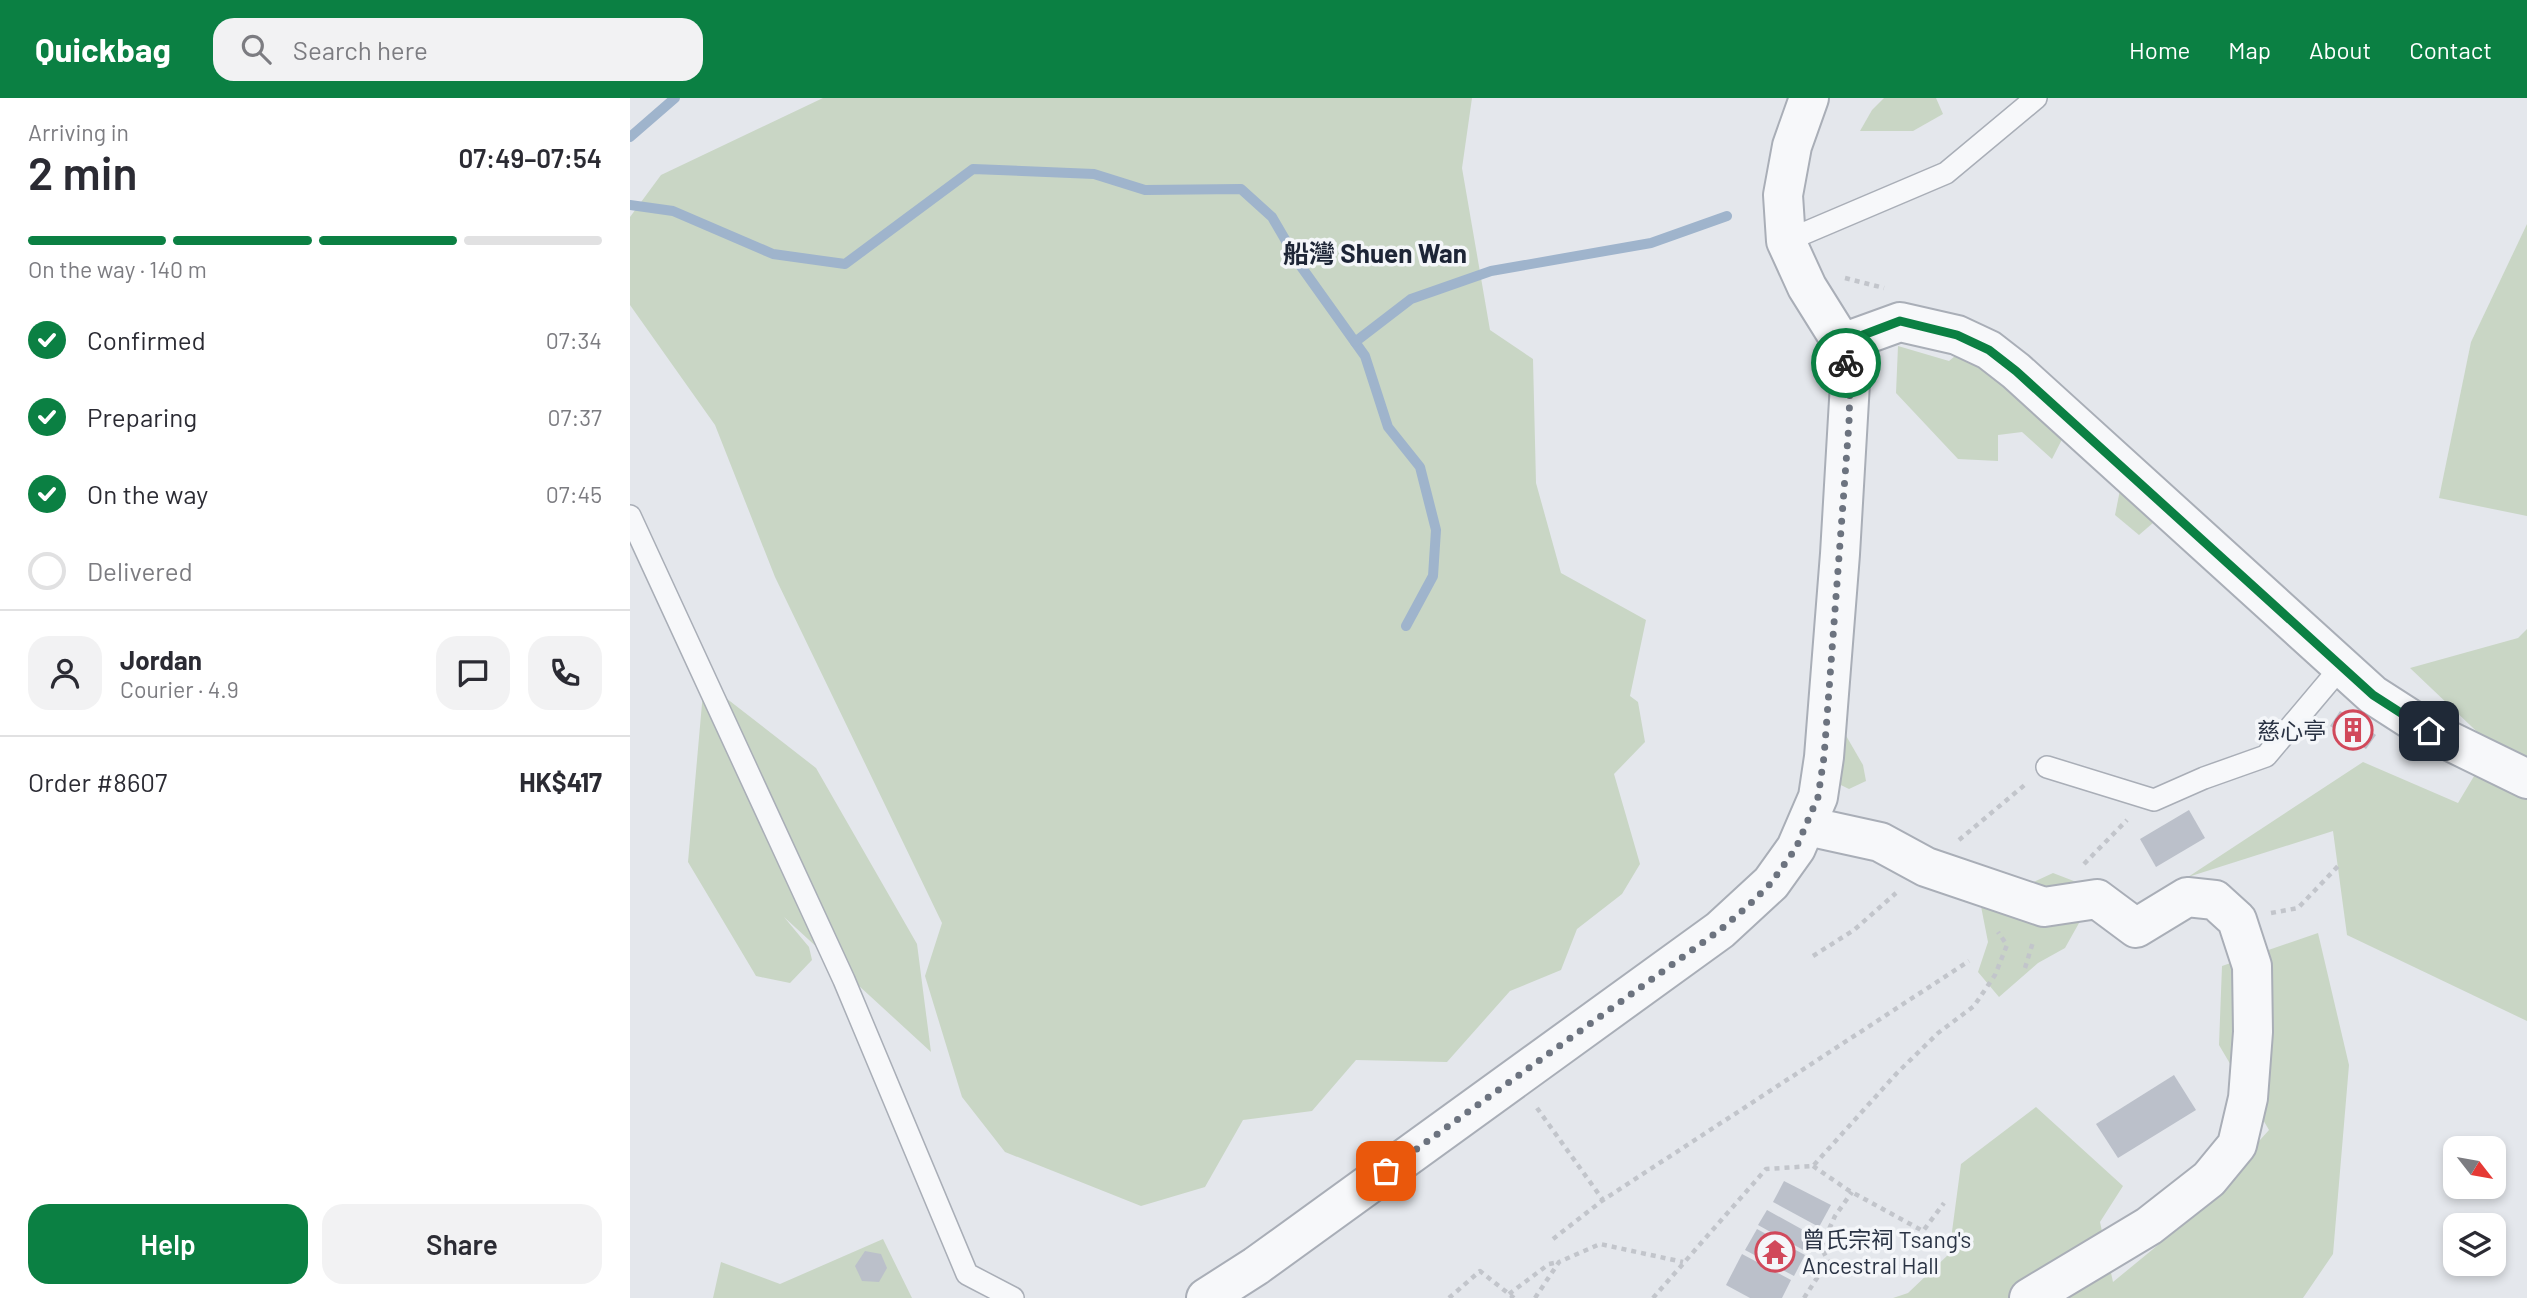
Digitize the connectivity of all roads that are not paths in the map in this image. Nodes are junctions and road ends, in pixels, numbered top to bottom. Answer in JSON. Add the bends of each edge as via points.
{"nodes":[{"id":1,"x":1809,"y":98,"type":"edge"},
{"id":2,"x":2036,"y":98,"type":"edge"},
{"id":3,"x":1786,"y":241,"type":"junction"},
{"id":4,"x":1842,"y":343,"type":"junction"},
{"id":5,"x":630,"y":516,"type":"edge"},
{"id":6,"x":2341,"y":667,"type":"junction"},
{"id":7,"x":2047,"y":767,"type":"dead end"},
{"id":8,"x":2527,"y":779,"type":"edge"},
{"id":9,"x":1807,"y":826,"type":"junction"},
{"id":10,"x":1013,"y":1298,"type":"edge"},
{"id":11,"x":1206,"y":1298,"type":"edge"},
{"id":12,"x":2029,"y":1298,"type":"edge"}],
"edges":[{"from":1,"to":3,"type":"street","via":[[1792,146],[1783,195]]},
{"from":2,"to":3,"type":"lane","via":[[1946,173]]},
{"from":3,"to":4,"type":"street","via":[[1807,288]]},
{"from":4,"to":6,"type":"street","via":[[1900,321],[1957,335],[1989,350]]},
{"from":4,"to":9,"type":"street","via":[[1850,383],[1840,554],[1824,757],[1818,797]]},
{"from":5,"to":10,"type":"lane","via":[[844,980],[967,1274]]},
{"from":6,"to":7,"type":"lane","via":[[2266,756],[2154,800]]},
{"from":6,"to":8,"type":"street","via":[[2373,695],[2429,731]]},
{"from":9,"to":11,"type":"street","via":[[1771,883],[1720,930]]},
{"from":9,"to":12,"type":"street","via":[[1880,842],[1926,867],[2044,907],[2097,899],[2136,928],[2187,897],[2215,900],[2237,920],[2252,966],[2253,1032],[2248,1098],[2237,1145],[2209,1179],[2149,1226]]}]}
